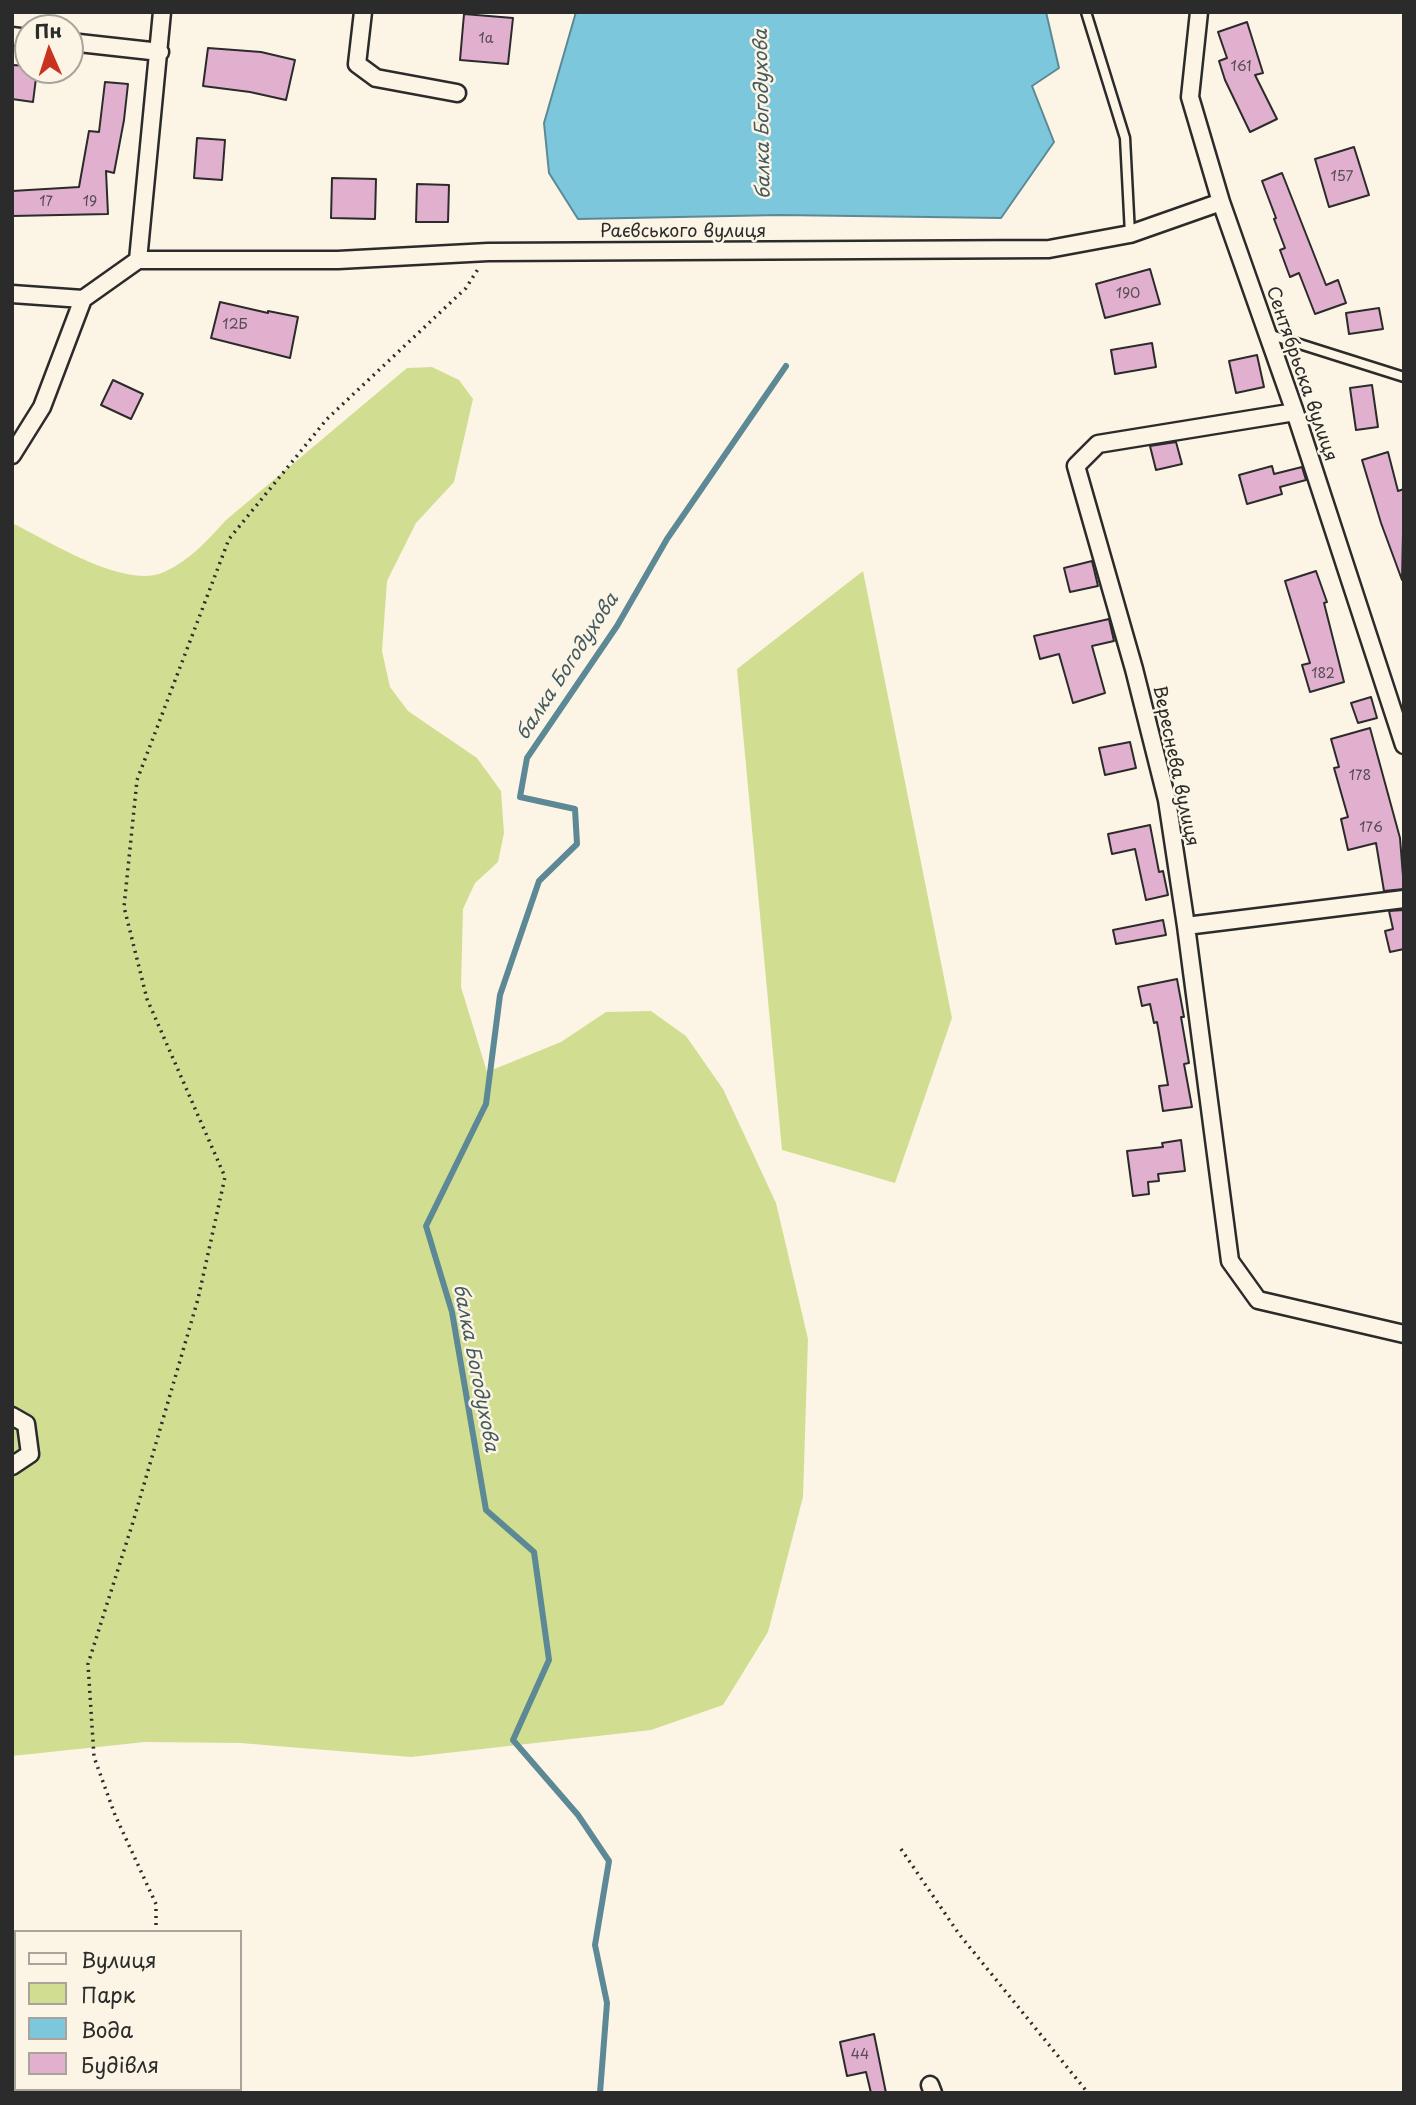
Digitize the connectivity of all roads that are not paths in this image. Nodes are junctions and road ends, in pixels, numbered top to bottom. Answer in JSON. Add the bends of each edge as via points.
{"nodes":[{"id":1,"x":162,"y":12,"type":"edge"},
{"id":2,"x":363,"y":12,"type":"edge"},
{"id":3,"x":1086,"y":12,"type":"edge"},
{"id":4,"x":1199,"y":12,"type":"edge"},
{"id":5,"x":84,"y":44,"type":"edge"},
{"id":6,"x":160,"y":52,"type":"junction"},
{"id":7,"x":457,"y":93,"type":"dead end"},
{"id":8,"x":1221,"y":202,"type":"junction"},
{"id":9,"x":1130,"y":234,"type":"junction"},
{"id":10,"x":138,"y":260,"type":"junction"},
{"id":11,"x":12,"y":294,"type":"edge"},
{"id":12,"x":83,"y":299,"type":"junction"},
{"id":13,"x":1268,"y":334,"type":"junction"},
{"id":14,"x":1404,"y":377,"type":"edge"},
{"id":15,"x":1295,"y":412,"type":"junction"},
{"id":16,"x":12,"y":455,"type":"edge"},
{"id":17,"x":1404,"y":745,"type":"edge"},
{"id":18,"x":1404,"y":899,"type":"edge"},
{"id":19,"x":1186,"y":926,"type":"junction"},
{"id":20,"x":1404,"y":1334,"type":"edge"},
{"id":21,"x":12,"y":1416,"type":"edge"},
{"id":22,"x":12,"y":1466,"type":"edge"}],
"edges":[{"from":1,"to":6,"type":"street"},
{"from":2,"to":7,"type":"street","via":[[357,64],[376,78]]},
{"from":3,"to":9,"type":"lane","via":[[1125,138]]},
{"from":4,"to":8,"type":"street","name":"Сентябрьска вулиця","via":[[1190,97]]},
{"from":5,"to":6,"type":"street"},
{"from":6,"to":10,"type":"street"},
{"from":8,"to":9,"type":"street","name":"Раєвського вулиця"},
{"from":8,"to":13,"type":"street","name":"Сентябрьска вулиця"},
{"from":9,"to":10,"type":"street","name":"Раєвського вулиця","via":[[1049,249],[488,252],[338,260]]},
{"from":10,"to":12,"type":"street"},
{"from":11,"to":12,"type":"street"},
{"from":12,"to":16,"type":"street","via":[[42,407]]},
{"from":13,"to":14,"type":"lane"},
{"from":13,"to":15,"type":"street","name":"Сентябрьска вулиця"},
{"from":15,"to":17,"type":"street","name":"Сентябрьска вулиця"},
{"from":15,"to":19,"type":"street","name":"Вереснева вулиця","via":[[1098,444],[1076,466],[1167,800]]},
{"from":18,"to":19,"type":"street"},
{"from":19,"to":20,"type":"street","name":"Вереснева вулиця","via":[[1230,1261],[1258,1300]]},
{"from":21,"to":22,"type":"street","via":[[26,1424],[30,1454]]}]}
